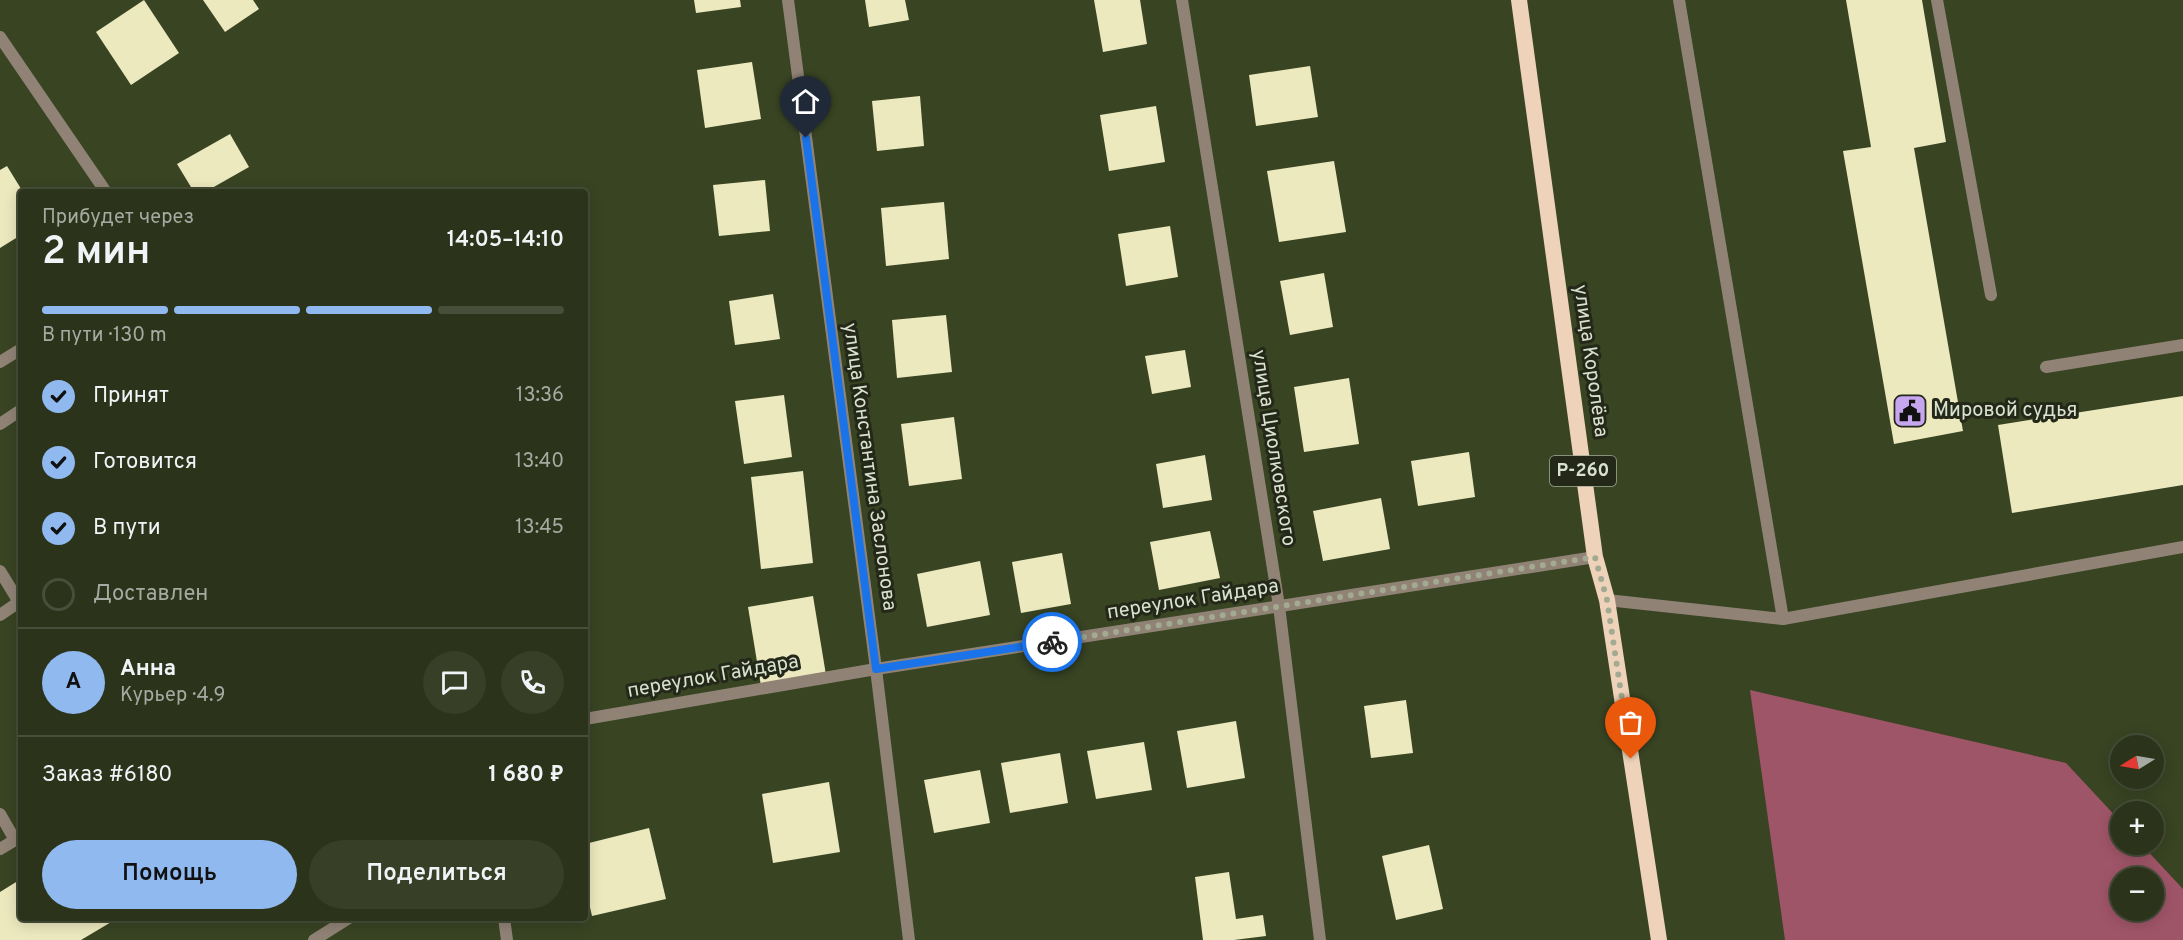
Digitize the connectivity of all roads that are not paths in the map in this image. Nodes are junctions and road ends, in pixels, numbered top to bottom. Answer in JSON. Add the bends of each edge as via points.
{"nodes":[{"id":1,"x":788,"y":0,"type":"edge"},
{"id":2,"x":1182,"y":0,"type":"edge"},
{"id":3,"x":1519,"y":0,"type":"edge"},
{"id":4,"x":1679,"y":0,"type":"edge"},
{"id":5,"x":1937,"y":0,"type":"edge"},
{"id":6,"x":0,"y":37,"type":"edge"},
{"id":7,"x":104,"y":189,"type":"edge"},
{"id":8,"x":1991,"y":295,"type":"dead end"},
{"id":9,"x":2183,"y":345,"type":"edge"},
{"id":10,"x":18,"y":351,"type":"edge"},
{"id":11,"x":0,"y":362,"type":"edge"},
{"id":12,"x":2046,"y":367,"type":"dead end"},
{"id":13,"x":18,"y":412,"type":"edge"},
{"id":14,"x":0,"y":424,"type":"edge"},
{"id":15,"x":2183,"y":547,"type":"edge"},
{"id":16,"x":1595,"y":557,"type":"junction"},
{"id":17,"x":0,"y":571,"type":"edge"},
{"id":18,"x":18,"y":600,"type":"edge"},
{"id":19,"x":1607,"y":600,"type":"junction"},
{"id":20,"x":18,"y":603,"type":"edge"},
{"id":21,"x":1279,"y":606,"type":"junction"},
{"id":22,"x":0,"y":615,"type":"edge"},
{"id":23,"x":1783,"y":619,"type":"junction"},
{"id":24,"x":876,"y":669,"type":"junction"},
{"id":25,"x":588,"y":718,"type":"edge"},
{"id":26,"x":0,"y":814,"type":"edge"},
{"id":27,"x":0,"y":849,"type":"edge"},
{"id":28,"x":343,"y":921,"type":"edge"},
{"id":29,"x":504,"y":921,"type":"edge"},
{"id":30,"x":314,"y":940,"type":"edge"},
{"id":31,"x":507,"y":940,"type":"edge"},
{"id":32,"x":909,"y":940,"type":"edge"},
{"id":33,"x":1320,"y":940,"type":"edge"},
{"id":34,"x":1659,"y":940,"type":"edge"}],
"edges":[{"from":1,"to":24,"type":"street","name":"улица Константина Заслонова"},
{"from":2,"to":21,"type":"street","name":"улица Циолковского"},
{"from":3,"to":16,"type":"highway","name":"улица Королёва","number":"Р-260"},
{"from":4,"to":23,"type":"street"},
{"from":5,"to":8,"type":"street"},
{"from":6,"to":7,"type":"street"},
{"from":9,"to":12,"type":"street"},
{"from":10,"to":11,"type":"street"},
{"from":13,"to":14,"type":"street"},
{"from":15,"to":23,"type":"street"},
{"from":16,"to":19,"type":"highway","name":"улица Королёва","number":"Р-260"},
{"from":16,"to":21,"type":"street","name":"переулок Гайдара"},
{"from":17,"to":18,"type":"street"},
{"from":19,"to":23,"type":"street"},
{"from":19,"to":34,"type":"highway","name":"улица Королёва","number":"Р-260"},
{"from":20,"to":22,"type":"street"},
{"from":21,"to":24,"type":"street","name":"переулок Гайдара"},
{"from":21,"to":33,"type":"street","name":"улица Циолковского"},
{"from":24,"to":25,"type":"street","name":"переулок Гайдара"},
{"from":24,"to":32,"type":"street","name":"улица Константина Заслонова"},
{"from":26,"to":27,"type":"street","via":[[15,840]]},
{"from":28,"to":30,"type":"street"},
{"from":29,"to":31,"type":"street"}]}
